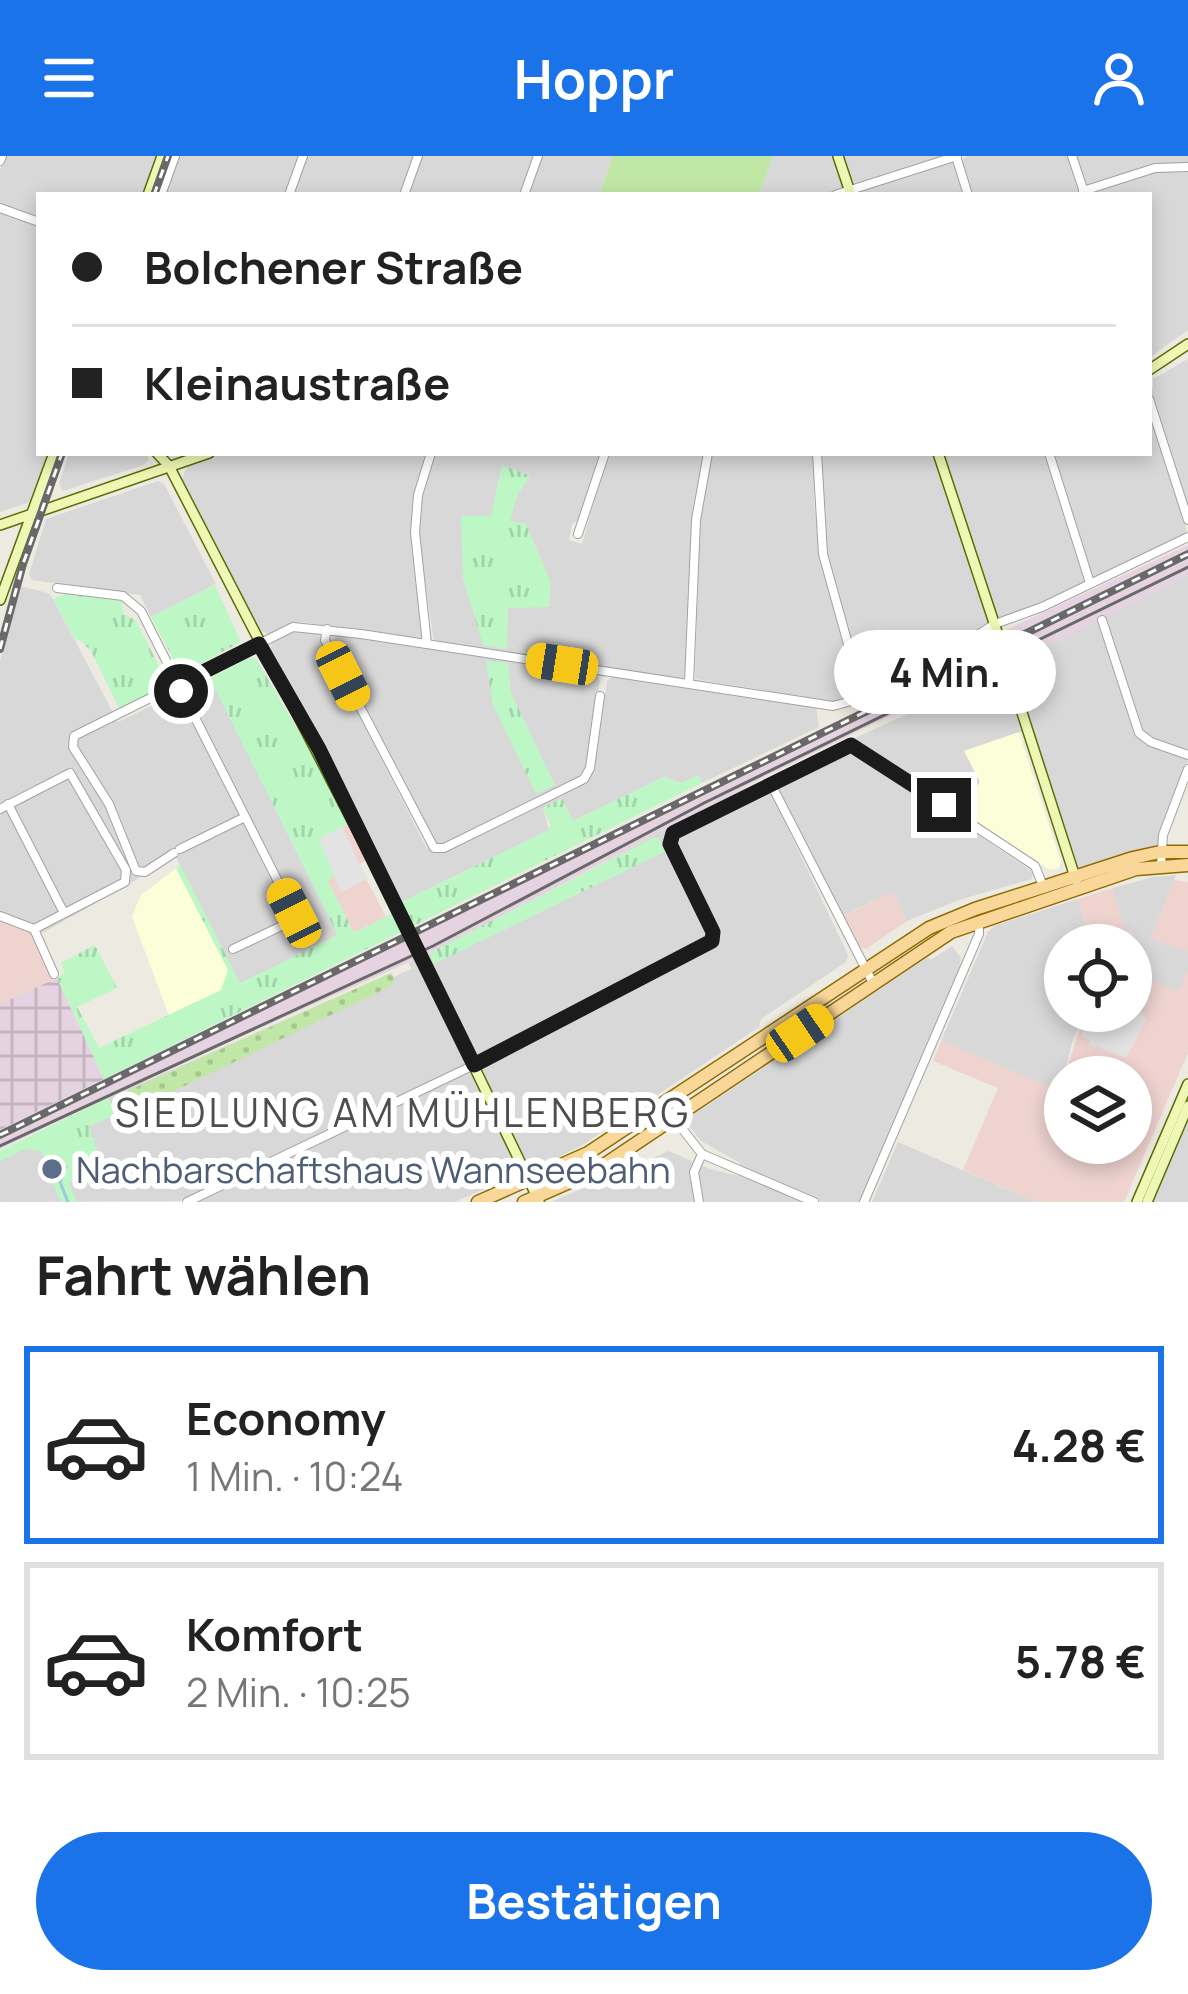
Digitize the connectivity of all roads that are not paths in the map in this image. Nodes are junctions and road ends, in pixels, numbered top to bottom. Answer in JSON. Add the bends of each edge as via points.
{"nodes":[{"id":1,"x":162,"y":156,"type":"edge"},
{"id":2,"x":175,"y":156,"type":"edge"},
{"id":3,"x":303,"y":156,"type":"edge"},
{"id":4,"x":418,"y":156,"type":"edge"},
{"id":5,"x":538,"y":156,"type":"edge"},
{"id":6,"x":838,"y":156,"type":"edge"},
{"id":7,"x":956,"y":156,"type":"edge"},
{"id":8,"x":1072,"y":156,"type":"edge"},
{"id":9,"x":1188,"y":167,"type":"edge"},
{"id":10,"x":149,"y":192,"type":"edge"},
{"id":11,"x":162,"y":192,"type":"edge"},
{"id":12,"x":290,"y":192,"type":"edge"},
{"id":13,"x":405,"y":192,"type":"edge"},
{"id":14,"x":525,"y":192,"type":"edge"},
{"id":15,"x":850,"y":192,"type":"edge"},
{"id":16,"x":853,"y":192,"type":"edge"},
{"id":17,"x":967,"y":192,"type":"edge"},
{"id":18,"x":1084,"y":192,"type":"edge"},
{"id":19,"x":1087,"y":192,"type":"edge"},
{"id":20,"x":0,"y":208,"type":"edge"},
{"id":21,"x":36,"y":221,"type":"edge"},
{"id":22,"x":1188,"y":345,"type":"edge"},
{"id":23,"x":1152,"y":368,"type":"edge"},
{"id":24,"x":1152,"y":408,"type":"edge"},
{"id":25,"x":53,"y":456,"type":"edge"},
{"id":26,"x":160,"y":456,"type":"edge"},
{"id":27,"x":169,"y":456,"type":"edge"},
{"id":28,"x":200,"y":456,"type":"edge"},
{"id":29,"x":430,"y":456,"type":"edge"},
{"id":30,"x":604,"y":456,"type":"edge"},
{"id":31,"x":707,"y":456,"type":"edge"},
{"id":32,"x":817,"y":456,"type":"edge"},
{"id":33,"x":939,"y":456,"type":"edge"},
{"id":34,"x":1050,"y":456,"type":"edge"},
{"id":35,"x":170,"y":466,"type":"junction"},
{"id":36,"x":32,"y":514,"type":"junction"},
{"id":37,"x":1188,"y":520,"type":"edge"},
{"id":38,"x":0,"y":525,"type":"edge"},
{"id":39,"x":578,"y":534,"type":"dead end"},
{"id":40,"x":1188,"y":537,"type":"edge"},
{"id":41,"x":1090,"y":584,"type":"junction"},
{"id":42,"x":57,"y":587,"type":"dead end"},
{"id":43,"x":0,"y":600,"type":"edge"},
{"id":44,"x":1102,"y":620,"type":"dead end"},
{"id":45,"x":995,"y":625,"type":"junction"},
{"id":46,"x":327,"y":629,"type":"junction"},
{"id":47,"x":259,"y":644,"type":"junction"},
{"id":48,"x":427,"y":644,"type":"junction"},
{"id":49,"x":604,"y":671,"type":"junction"},
{"id":50,"x":689,"y":683,"type":"junction"},
{"id":51,"x":177,"y":685,"type":"junction"},
{"id":52,"x":863,"y":698,"type":"junction"},
{"id":53,"x":1188,"y":755,"type":"edge"},
{"id":54,"x":1188,"y":769,"type":"edge"},
{"id":55,"x":771,"y":784,"type":"junction"},
{"id":56,"x":4,"y":806,"type":"edge"},
{"id":57,"x":245,"y":818,"type":"junction"},
{"id":58,"x":1188,"y":852,"type":"edge"},
{"id":59,"x":1160,"y":858,"type":"junction"},
{"id":60,"x":1188,"y":865,"type":"edge"},
{"id":61,"x":1076,"y":882,"type":"junction"},
{"id":62,"x":1043,"y":886,"type":"junction"},
{"id":63,"x":62,"y":910,"type":"junction"},
{"id":64,"x":977,"y":914,"type":"junction"},
{"id":65,"x":0,"y":916,"type":"edge"},
{"id":66,"x":34,"y":929,"type":"junction"},
{"id":67,"x":233,"y":950,"type":"dead end"},
{"id":68,"x":863,"y":969,"type":"junction"},
{"id":69,"x":54,"y":974,"type":"dead end"},
{"id":70,"x":873,"y":983,"type":"junction"},
{"id":71,"x":474,"y":1065,"type":"junction"},
{"id":72,"x":1188,"y":1084,"type":"edge"},
{"id":73,"x":662,"y":1103,"type":"junction"},
{"id":74,"x":1188,"y":1106,"type":"edge"},
{"id":75,"x":672,"y":1118,"type":"junction"},
{"id":76,"x":701,"y":1154,"type":"junction"},
{"id":77,"x":530,"y":1180,"type":"junction"},
{"id":78,"x":533,"y":1200,"type":"edge"},
{"id":79,"x":187,"y":1202,"type":"edge"},
{"id":80,"x":478,"y":1202,"type":"edge"},
{"id":81,"x":699,"y":1202,"type":"edge"},
{"id":82,"x":814,"y":1202,"type":"edge"},
{"id":83,"x":865,"y":1202,"type":"edge"},
{"id":84,"x":1137,"y":1202,"type":"edge"},
{"id":85,"x":1147,"y":1202,"type":"edge"}],
"edges":[{"from":1,"to":10,"type":"street"},
{"from":2,"to":11,"type":"street"},
{"from":3,"to":12,"type":"street"},
{"from":4,"to":13,"type":"street"},
{"from":5,"to":14,"type":"street"},
{"from":6,"to":15,"type":"street"},
{"from":7,"to":16,"type":"street"},
{"from":7,"to":17,"type":"street"},
{"from":8,"to":18,"type":"street"},
{"from":9,"to":19,"type":"street","via":[[1155,168]]},
{"from":20,"to":21,"type":"street"},
{"from":22,"to":23,"type":"street"},
{"from":24,"to":37,"type":"street"},
{"from":25,"to":36,"type":"street"},
{"from":26,"to":35,"type":"street"},
{"from":27,"to":35,"type":"street"},
{"from":28,"to":35,"type":"street"},
{"from":29,"to":48,"type":"street","via":[[416,517]]},
{"from":30,"to":39,"type":"street"},
{"from":31,"to":50,"type":"street","via":[[696,520]]},
{"from":32,"to":52,"type":"street","via":[[823,554]]},
{"from":33,"to":45,"type":"street"},
{"from":34,"to":41,"type":"street"},
{"from":35,"to":36,"type":"street"},
{"from":35,"to":47,"type":"street"},
{"from":36,"to":38,"type":"street"},
{"from":36,"to":43,"type":"street"},
{"from":40,"to":41,"type":"street"},
{"from":41,"to":45,"type":"street"},
{"from":42,"to":51,"type":"street","via":[[122,596],[141,611]]},
{"from":44,"to":53,"type":"street","via":[[1139,733]]},
{"from":45,"to":52,"type":"street"},
{"from":45,"to":61,"type":"street","bridge":true},
{"from":46,"to":47,"type":"street","via":[[302,625]]},
{"from":46,"to":48,"type":"street"},
{"from":46,"to":49,"type":"street","via":[[325,640],[434,848],[584,778]]},
{"from":47,"to":51,"type":"street"},
{"from":47,"to":71,"type":"street","bridge":true},
{"from":48,"to":49,"type":"street"},
{"from":49,"to":50,"type":"street"},
{"from":50,"to":52,"type":"street","via":[[833,706]]},
{"from":51,"to":57,"type":"street"},
{"from":51,"to":57,"type":"street","via":[[74,736],[136,871]]},
{"from":54,"to":59,"type":"street"},
{"from":55,"to":62,"type":"street","via":[[854,745],[1035,866]]},
{"from":55,"to":68,"type":"street"},
{"from":55,"to":71,"type":"street","via":[[670,838],[712,941]]},
{"from":56,"to":63,"type":"street"},
{"from":56,"to":63,"type":"street","via":[[70,773],[126,870],[124,882]]},
{"from":57,"to":67,"type":"street","via":[[294,913]]},
{"from":58,"to":59,"type":"main road"},
{"from":59,"to":60,"type":"main road"},
{"from":59,"to":61,"type":"main road"},
{"from":61,"to":62,"type":"main road"},
{"from":61,"to":64,"type":"main road"},
{"from":62,"to":64,"type":"main road"},
{"from":63,"to":66,"type":"street"},
{"from":64,"to":68,"type":"main road","via":[[920,932]]},
{"from":64,"to":70,"type":"main road"},
{"from":64,"to":83,"type":"street","via":[[979,934]]},
{"from":65,"to":66,"type":"street"},
{"from":66,"to":69,"type":"street"},
{"from":68,"to":70,"type":"street"},
{"from":68,"to":73,"type":"main road"},
{"from":70,"to":75,"type":"main road"},
{"from":71,"to":77,"type":"street"},
{"from":71,"to":79,"type":"street"},
{"from":72,"to":84,"type":"street"},
{"from":73,"to":75,"type":"street"},
{"from":73,"to":77,"type":"main road"},
{"from":74,"to":85,"type":"street"},
{"from":75,"to":76,"type":"street"},
{"from":75,"to":78,"type":"main road","via":[[595,1171]]},
{"from":76,"to":81,"type":"street","via":[[694,1172]]},
{"from":76,"to":82,"type":"street"},
{"from":77,"to":78,"type":"street"},
{"from":77,"to":80,"type":"main road"}]}
